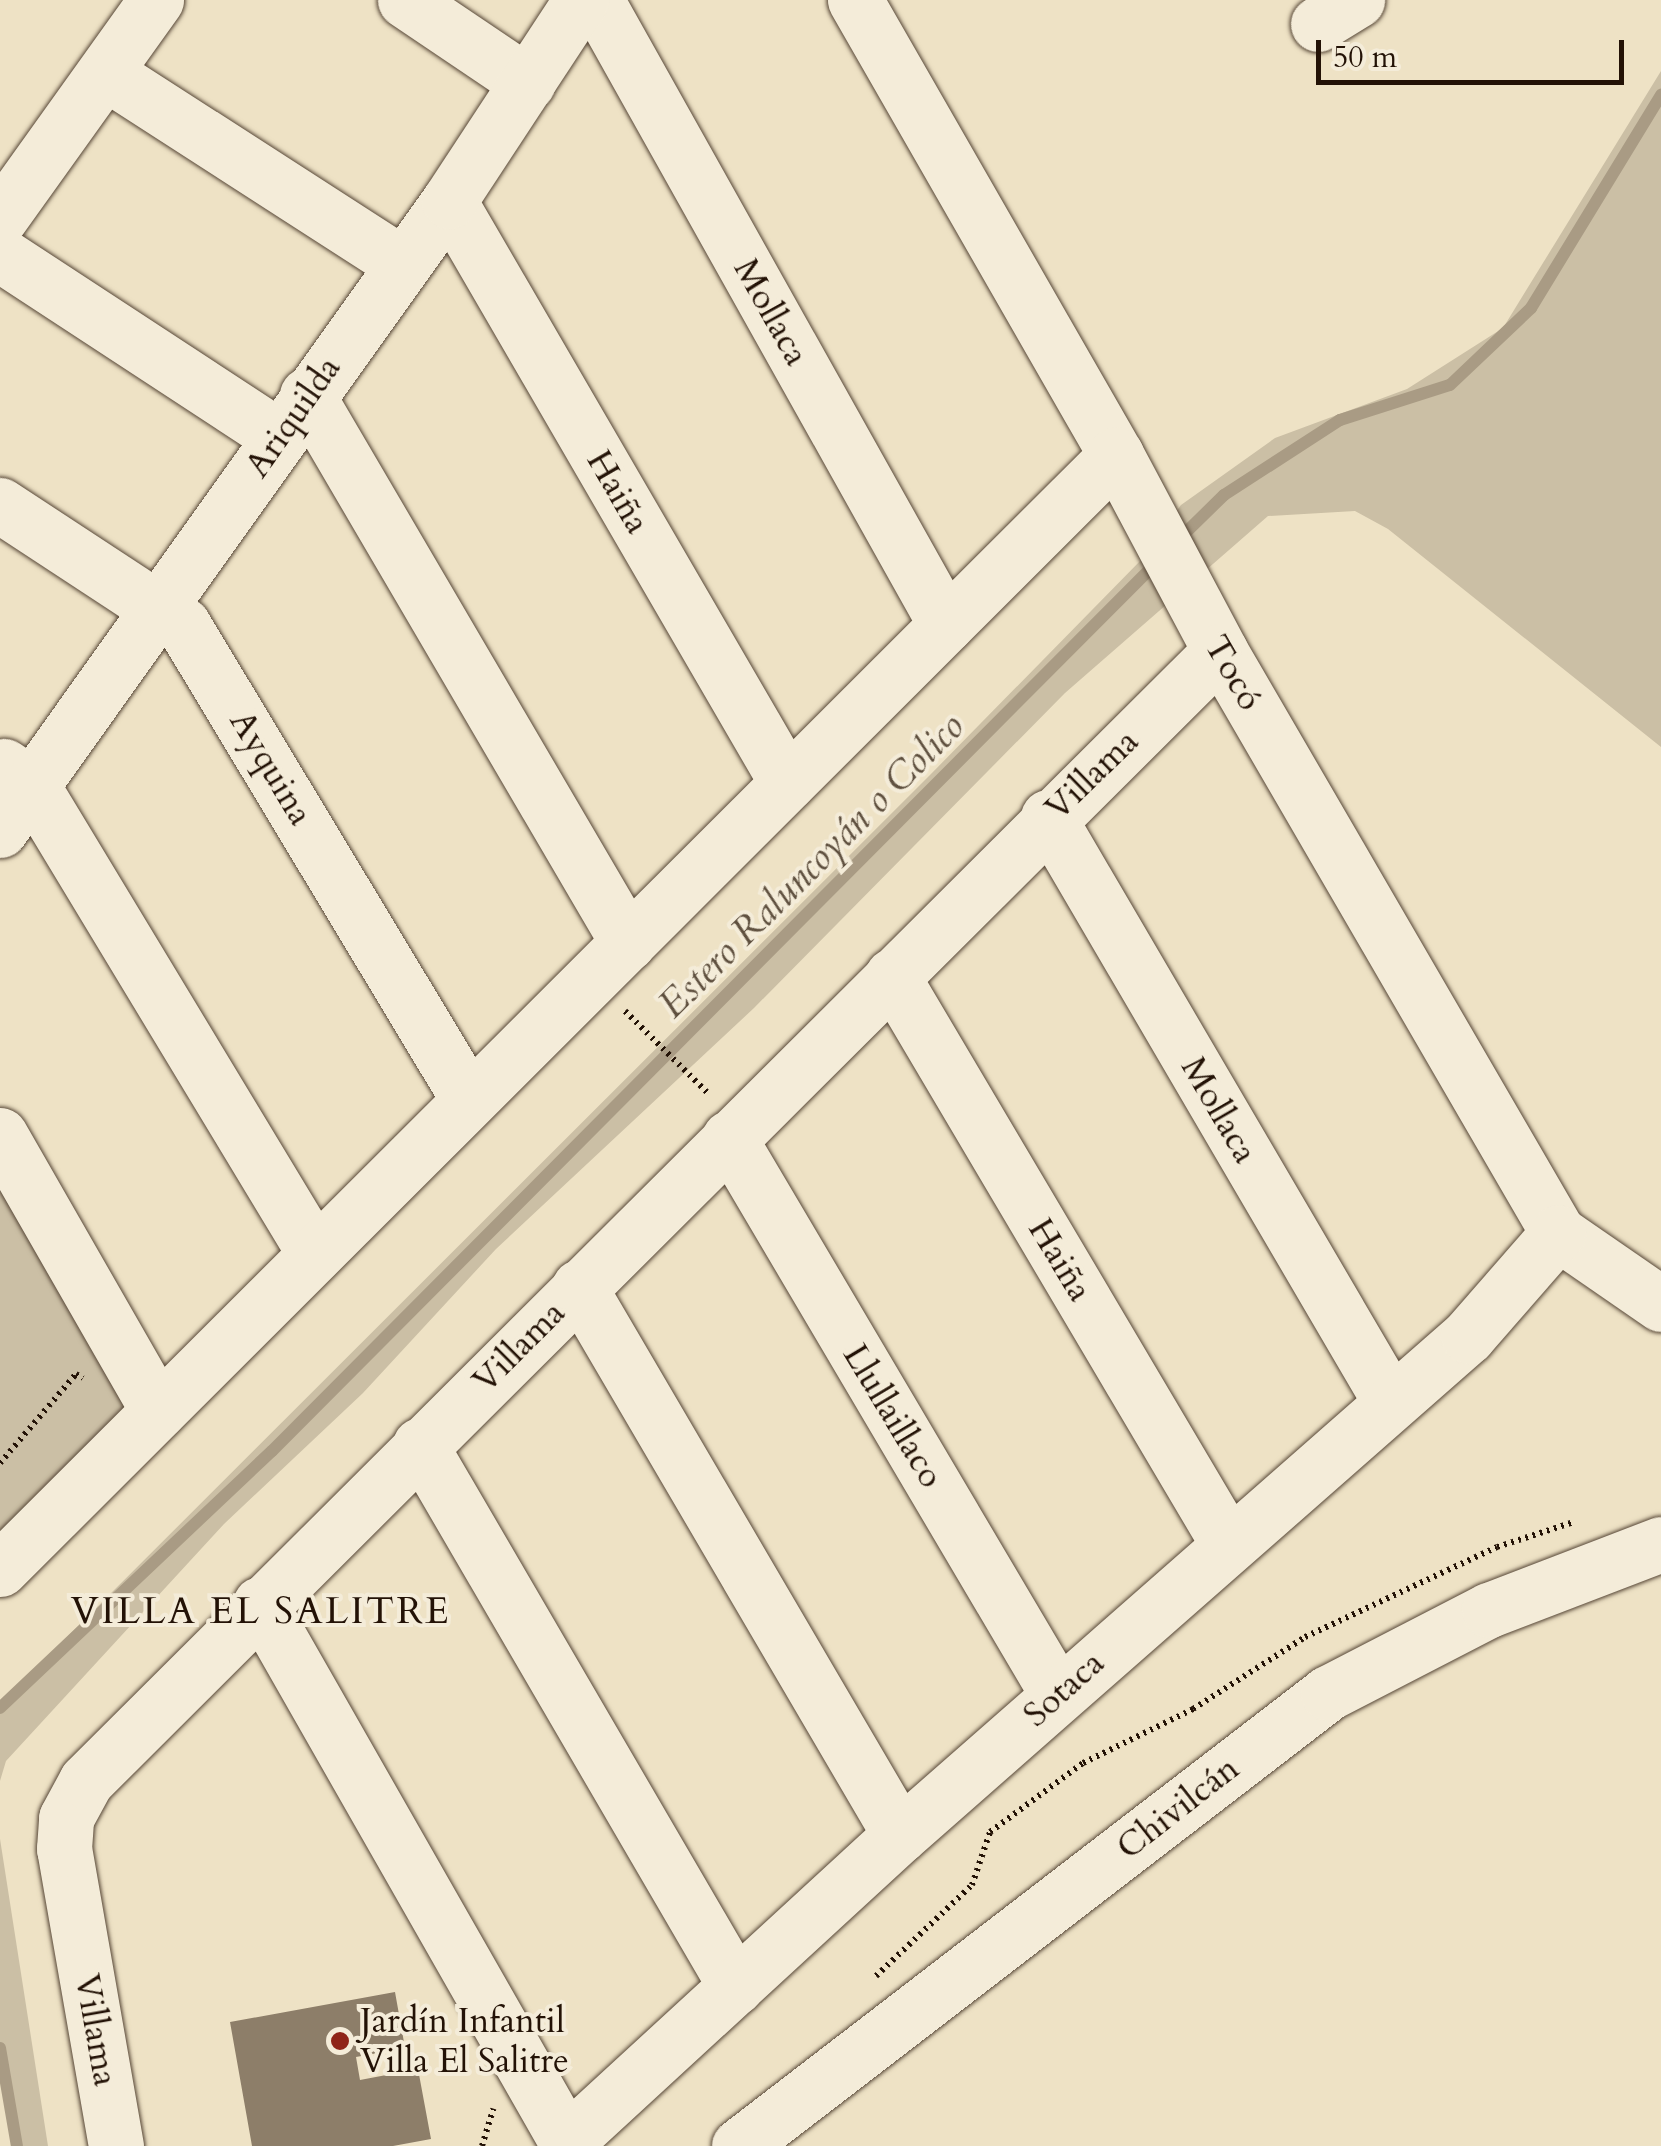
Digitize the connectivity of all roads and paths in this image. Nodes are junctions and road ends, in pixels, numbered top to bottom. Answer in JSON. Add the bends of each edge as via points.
{"nodes":[{"id":1,"x":156,"y":0,"type":"edge"},
{"id":2,"x":406,"y":0,"type":"edge"},
{"id":3,"x":581,"y":0,"type":"edge"},
{"id":4,"x":596,"y":0,"type":"edge"},
{"id":5,"x":855,"y":0,"type":"edge"},
{"id":6,"x":106,"y":73,"type":"junction"},
{"id":7,"x":528,"y":83,"type":"junction"},
{"id":8,"x":449,"y":201,"type":"junction"},
{"id":9,"x":0,"y":218,"type":"edge"},
{"id":10,"x":0,"y":254,"type":"edge"},
{"id":11,"x":402,"y":264,"type":"junction"},
{"id":12,"x":294,"y":416,"type":"junction"},
{"id":13,"x":1116,"y":455,"type":"junction"},
{"id":14,"x":0,"y":505,"type":"edge"},
{"id":15,"x":162,"y":607,"type":"junction"},
{"id":16,"x":946,"y":625,"type":"junction"},
{"id":17,"x":1220,"y":651,"type":"junction"},
{"id":18,"x":15,"y":773,"type":"edge"},
{"id":19,"x":787,"y":783,"type":"junction"},
{"id":20,"x":1048,"y":817,"type":"junction"},
{"id":21,"x":0,"y":830,"type":"edge"},
{"id":22,"x":628,"y":943,"type":"junction"},
{"id":23,"x":892,"y":976,"type":"junction"},
{"id":24,"x":629,"y":1015,"type":"dead end"},
{"id":25,"x":469,"y":1100,"type":"junction"},
{"id":26,"x":724,"y":1120,"type":"junction"},
{"id":27,"x":0,"y":1135,"type":"edge"},
{"id":28,"x":1558,"y":1233,"type":"junction"},
{"id":29,"x":315,"y":1254,"type":"junction"},
{"id":30,"x":580,"y":1286,"type":"junction"},
{"id":31,"x":1661,"y":1304,"type":"edge"},
{"id":32,"x":1391,"y":1403,"type":"junction"},
{"id":33,"x":154,"y":1404,"type":"junction"},
{"id":34,"x":420,"y":1445,"type":"junction"},
{"id":35,"x":0,"y":1463,"type":"edge"},
{"id":36,"x":1228,"y":1544,"type":"junction"},
{"id":37,"x":1661,"y":1544,"type":"edge"},
{"id":38,"x":0,"y":1569,"type":"edge"},
{"id":39,"x":260,"y":1604,"type":"junction"},
{"id":40,"x":1058,"y":1695,"type":"junction"},
{"id":41,"x":900,"y":1835,"type":"junction"},
{"id":42,"x":736,"y":1987,"type":"junction"},
{"id":43,"x":567,"y":2144,"type":"edge"},
{"id":44,"x":116,"y":2146,"type":"edge"},
{"id":45,"x":739,"y":2146,"type":"edge"}],
"edges":[{"from":1,"to":6,"type":"street"},
{"from":2,"to":7,"type":"street"},
{"from":3,"to":7,"type":"street","name":"Ariquilda"},
{"from":4,"to":16,"type":"street","name":"Mollaca"},
{"from":5,"to":13,"type":"street","name":"Tocó"},
{"from":6,"to":9,"type":"street"},
{"from":6,"to":11,"type":"street"},
{"from":7,"to":8,"type":"street","name":"Ariquilda"},
{"from":8,"to":11,"type":"street","name":"Ariquilda"},
{"from":8,"to":19,"type":"street","name":"Haiña"},
{"from":10,"to":12,"type":"street"},
{"from":11,"to":12,"type":"street","name":"Ariquilda"},
{"from":12,"to":15,"type":"street","name":"Ariquilda"},
{"from":12,"to":22,"type":"street"},
{"from":13,"to":16,"type":"street"},
{"from":13,"to":17,"type":"street","name":"Tocó"},
{"from":14,"to":15,"type":"street","name":"Ayquina"},
{"from":15,"to":18,"type":"street","name":"Ariquilda"},
{"from":15,"to":25,"type":"street","name":"Ayquina","via":[[184,624],[212,668]]},
{"from":16,"to":19,"type":"street"},
{"from":17,"to":20,"type":"street","name":"Villama"},
{"from":17,"to":28,"type":"street","name":"Tocó"},
{"from":18,"to":21,"type":"street","name":"Ariquilda"},
{"from":18,"to":29,"type":"street"},
{"from":19,"to":22,"type":"street"},
{"from":20,"to":23,"type":"street","name":"Villama"},
{"from":20,"to":32,"type":"street","name":"Mollaca"},
{"from":22,"to":25,"type":"street"},
{"from":23,"to":26,"type":"street","name":"Villama"},
{"from":23,"to":36,"type":"street","name":"Haiña"},
{"from":24,"to":26,"type":"path"},
{"from":25,"to":29,"type":"street"},
{"from":26,"to":30,"type":"street","name":"Villama"},
{"from":26,"to":40,"type":"street","name":"Llullaillaco"},
{"from":27,"to":33,"type":"street"},
{"from":28,"to":31,"type":"street","name":"Tocó"},
{"from":28,"to":32,"type":"street","name":"Sotaca","via":[[1468,1336]]},
{"from":29,"to":33,"type":"street"},
{"from":30,"to":34,"type":"street","name":"Villama"},
{"from":30,"to":41,"type":"street"},
{"from":32,"to":36,"type":"street","name":"Sotaca"},
{"from":33,"to":35,"type":"path","via":[[130,1405],[76,1374]]},
{"from":33,"to":38,"type":"street"},
{"from":34,"to":39,"type":"street","name":"Villama"},
{"from":34,"to":42,"type":"street"},
{"from":36,"to":40,"type":"street","name":"Sotaca"},
{"from":37,"to":45,"type":"street","name":"Chivilcán","via":[[1488,1610],[1328,1693]]},
{"from":39,"to":43,"type":"street"},
{"from":39,"to":44,"type":"street","name":"Villama","via":[[86,1781],[66,1818],[64,1849]]},
{"from":40,"to":41,"type":"street","name":"Sotaca"},
{"from":41,"to":42,"type":"street","name":"Sotaca"},
{"from":42,"to":43,"type":"street","name":"Sotaca"}]}
